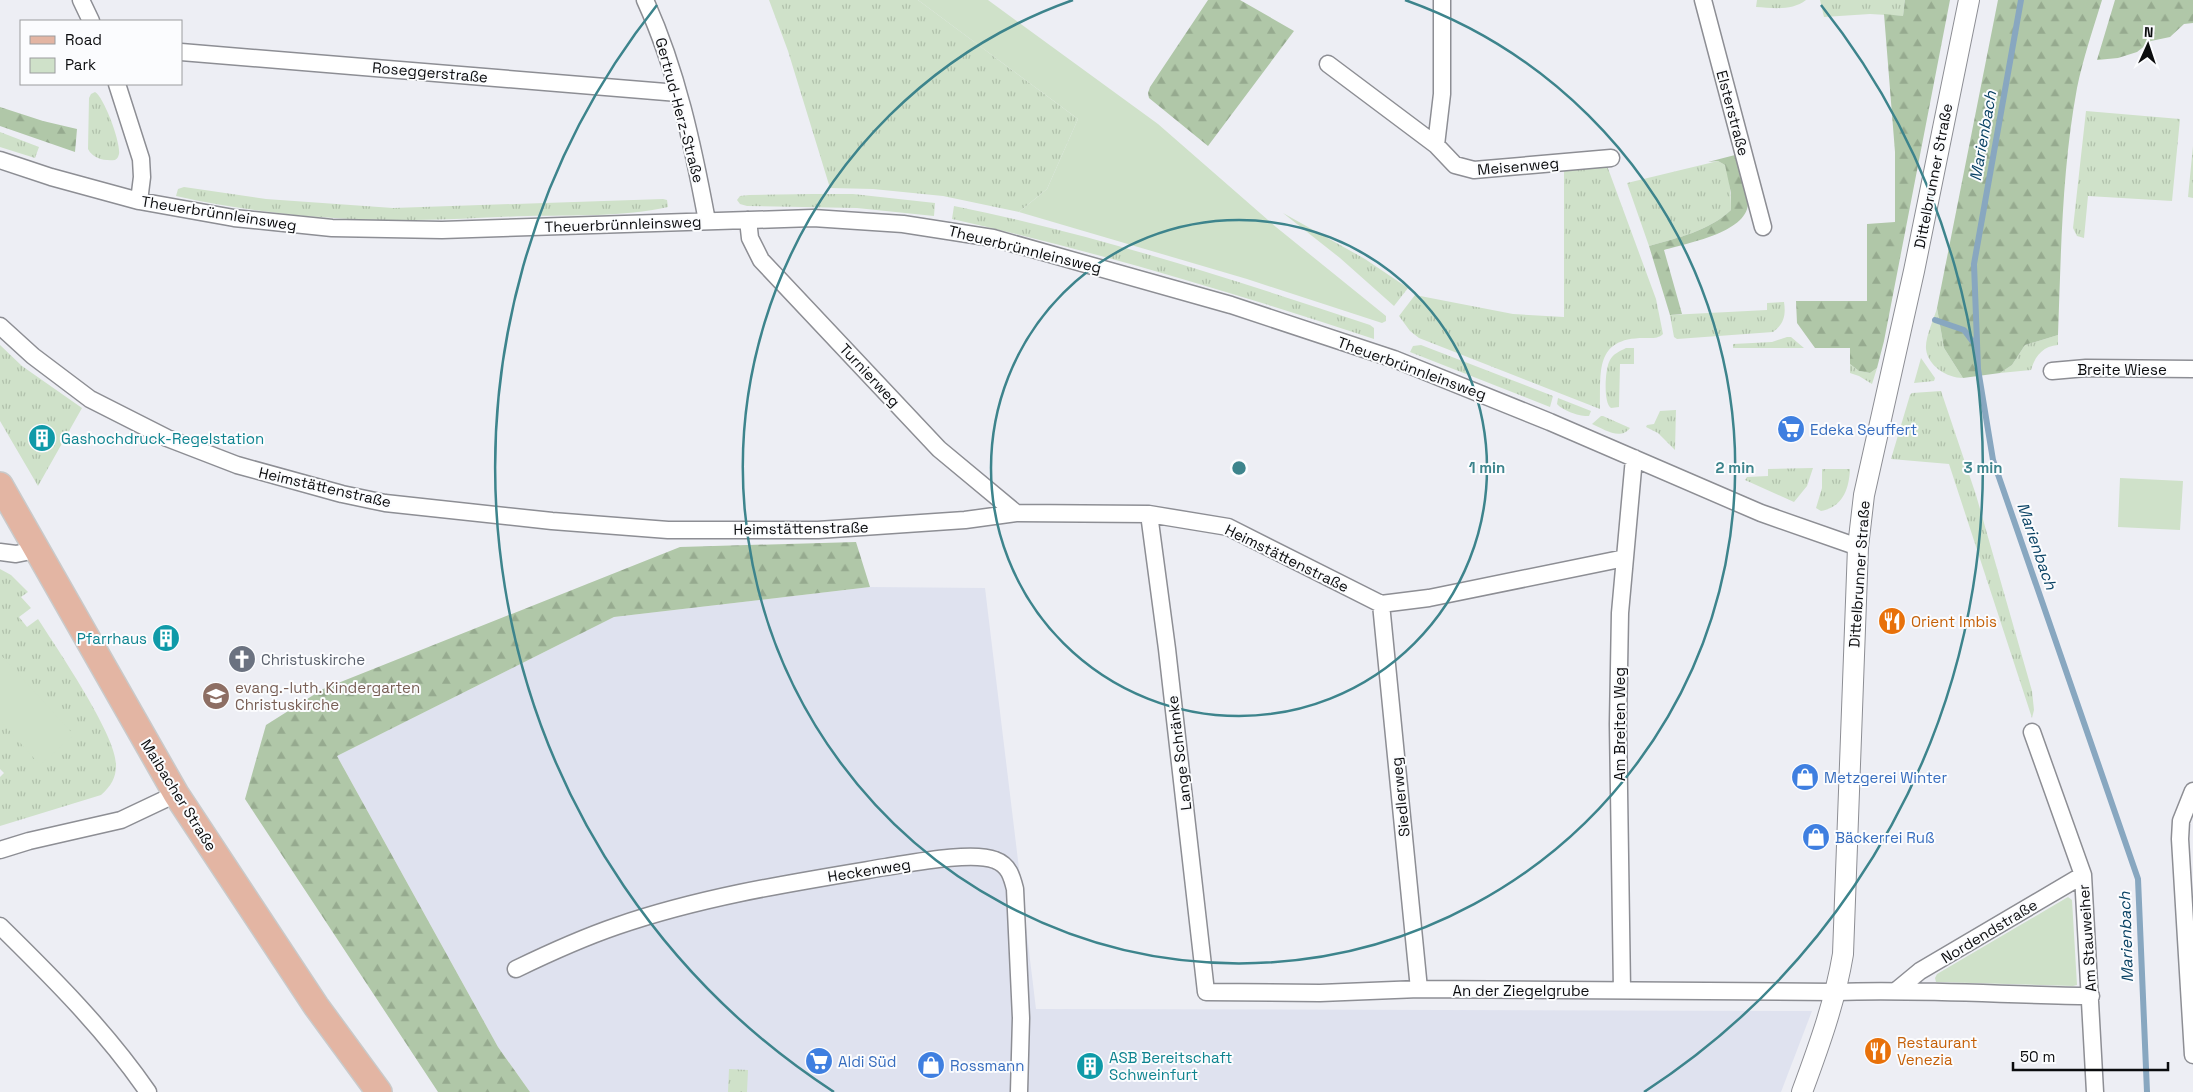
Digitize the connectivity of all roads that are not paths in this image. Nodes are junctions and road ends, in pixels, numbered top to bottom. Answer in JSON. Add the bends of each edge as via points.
{"nodes":[{"id":1,"x":81,"y":0,"type":"edge"},
{"id":2,"x":645,"y":0,"type":"edge"},
{"id":3,"x":1442,"y":0,"type":"edge"},
{"id":4,"x":1702,"y":0,"type":"edge"},
{"id":5,"x":1969,"y":0,"type":"edge"},
{"id":6,"x":91,"y":20,"type":"edge"},
{"id":7,"x":182,"y":52,"type":"edge"},
{"id":8,"x":1328,"y":64,"type":"dead end"},
{"id":9,"x":118,"y":85,"type":"edge"},
{"id":10,"x":678,"y":93,"type":"junction"},
{"id":11,"x":1436,"y":144,"type":"junction"},
{"id":12,"x":1611,"y":158,"type":"dead end"},
{"id":13,"x":0,"y":160,"type":"edge"},
{"id":14,"x":139,"y":201,"type":"junction"},
{"id":15,"x":748,"y":220,"type":"junction"},
{"id":16,"x":707,"y":221,"type":"junction"},
{"id":17,"x":1763,"y":227,"type":"dead end"},
{"id":18,"x":0,"y":326,"type":"edge"},
{"id":19,"x":2193,"y":369,"type":"edge"},
{"id":20,"x":2052,"y":371,"type":"dead end"},
{"id":21,"x":1634,"y":458,"type":"junction"},
{"id":22,"x":0,"y":485,"type":"edge"},
{"id":23,"x":1016,"y":513,"type":"junction"},
{"id":24,"x":1149,"y":514,"type":"junction"},
{"id":25,"x":1858,"y":547,"type":"junction"},
{"id":26,"x":36,"y":550,"type":"junction"},
{"id":27,"x":0,"y":552,"type":"edge"},
{"id":28,"x":1625,"y":558,"type":"junction"},
{"id":29,"x":1381,"y":604,"type":"junction"},
{"id":30,"x":2032,"y":732,"type":"dead end"},
{"id":31,"x":2193,"y":792,"type":"edge"},
{"id":32,"x":176,"y":794,"type":"junction"},
{"id":33,"x":0,"y":850,"type":"edge"},
{"id":34,"x":2083,"y":875,"type":"junction"},
{"id":35,"x":2189,"y":912,"type":"edge"},
{"id":36,"x":0,"y":926,"type":"edge"},
{"id":37,"x":516,"y":969,"type":"dead end"},
{"id":38,"x":1419,"y":989,"type":"junction"},
{"id":39,"x":1622,"y":990,"type":"junction"},
{"id":40,"x":1897,"y":990,"type":"junction"},
{"id":41,"x":1206,"y":992,"type":"joint"},
{"id":42,"x":1836,"y":992,"type":"junction"},
{"id":43,"x":2091,"y":996,"type":"junction"},
{"id":44,"x":2193,"y":1055,"type":"edge"},
{"id":45,"x":148,"y":1092,"type":"edge"},
{"id":46,"x":379,"y":1092,"type":"edge"},
{"id":47,"x":1019,"y":1092,"type":"edge"},
{"id":48,"x":1802,"y":1092,"type":"edge"},
{"id":49,"x":2095,"y":1092,"type":"edge"}],
"edges":[{"from":1,"to":6,"type":"street"},
{"from":2,"to":10,"type":"street","name":"Gertrud-Herz-Straße"},
{"from":3,"to":11,"type":"street","via":[[1442,94]]},
{"from":4,"to":17,"type":"street","name":"Elsterstraße"},
{"from":5,"to":25,"type":"street","name":"Dittelbrunner Straße","via":[[1914,272],[1864,495]]},
{"from":7,"to":10,"type":"street","name":"Roseggerstraße"},
{"from":8,"to":11,"type":"street","name":"Meisenweg"},
{"from":9,"to":14,"type":"street","via":[[142,158]]},
{"from":10,"to":16,"type":"street","name":"Gertrud-Herz-Straße"},
{"from":11,"to":12,"type":"street","name":"Meisenweg","via":[[1455,165],[1474,170]]},
{"from":13,"to":14,"type":"street","name":"Theuerbrünnleinsweg"},
{"from":14,"to":16,"type":"street","name":"Theuerbrünnleinsweg","via":[[234,218],[381,230]]},
{"from":15,"to":16,"type":"street","name":"Theuerbrünnleinsweg"},
{"from":15,"to":21,"type":"street","name":"Theuerbrünnleinsweg","via":[[862,219],[993,238],[1231,305],[1394,359]]},
{"from":15,"to":23,"type":"street","name":"Turnierweg","via":[[750,238],[761,260],[939,449]]},
{"from":18,"to":23,"type":"street","name":"Heimstättenstraße","via":[[33,356],[90,399],[167,438],[237,465],[385,503],[552,522],[668,530],[818,530],[965,520]]},
{"from":19,"to":20,"type":"street","name":"Breite Wiese","via":[[2086,368]]},
{"from":21,"to":25,"type":"street","name":"Theuerbrünnleinsweg","via":[[1760,513]]},
{"from":21,"to":28,"type":"street","name":"Am Breiten Weg"},
{"from":22,"to":26,"type":"main road","name":"Maibacher Straße"},
{"from":23,"to":24,"type":"street","name":"Heimstättenstraße"},
{"from":24,"to":29,"type":"street","name":"Heimstättenstraße","via":[[1228,527]]},
{"from":24,"to":41,"type":"street","name":"Lange Schränke"},
{"from":25,"to":42,"type":"street","name":"Dittelbrunner Straße","via":[[1843,954]]},
{"from":26,"to":27,"type":"street","via":[[16,554]]},
{"from":26,"to":32,"type":"main road","name":"Maibacher Straße"},
{"from":28,"to":29,"type":"street","via":[[1429,598]]},
{"from":28,"to":39,"type":"street","name":"Am Breiten Weg","via":[[1620,613],[1618,724]]},
{"from":29,"to":38,"type":"street","name":"Siedlerweg"},
{"from":30,"to":34,"type":"street","name":"Am Stauweiher"},
{"from":31,"to":35,"type":"street","via":[[2181,821],[2182,873]]},
{"from":32,"to":33,"type":"street","via":[[121,820],[38,838]]},
{"from":32,"to":46,"type":"main road","name":"Maibacher Straße","via":[[316,1006]]},
{"from":34,"to":40,"type":"street","name":"Nordendstraße","via":[[1920,972]]},
{"from":34,"to":43,"type":"street","name":"Am Stauweiher"},
{"from":35,"to":44,"type":"street"},
{"from":36,"to":45,"type":"street","via":[[61,986]]},
{"from":37,"to":47,"type":"street","name":"Heckenweg","via":[[617,926],[759,888],[936,860],[994,859],[1004,864],[1011,874],[1015,890],[1021,1018]]},
{"from":38,"to":39,"type":"street","name":"An der Ziegelgrube"},
{"from":38,"to":41,"type":"street","name":"An der Ziegelgrube","via":[[1320,993]]},
{"from":39,"to":42,"type":"street","name":"An der Ziegelgrube"},
{"from":40,"to":42,"type":"street"},
{"from":40,"to":43,"type":"street"},
{"from":42,"to":48,"type":"street","name":"Dittelbrunner Straße"},
{"from":43,"to":49,"type":"street","name":"Am Stauweiher"}]}
